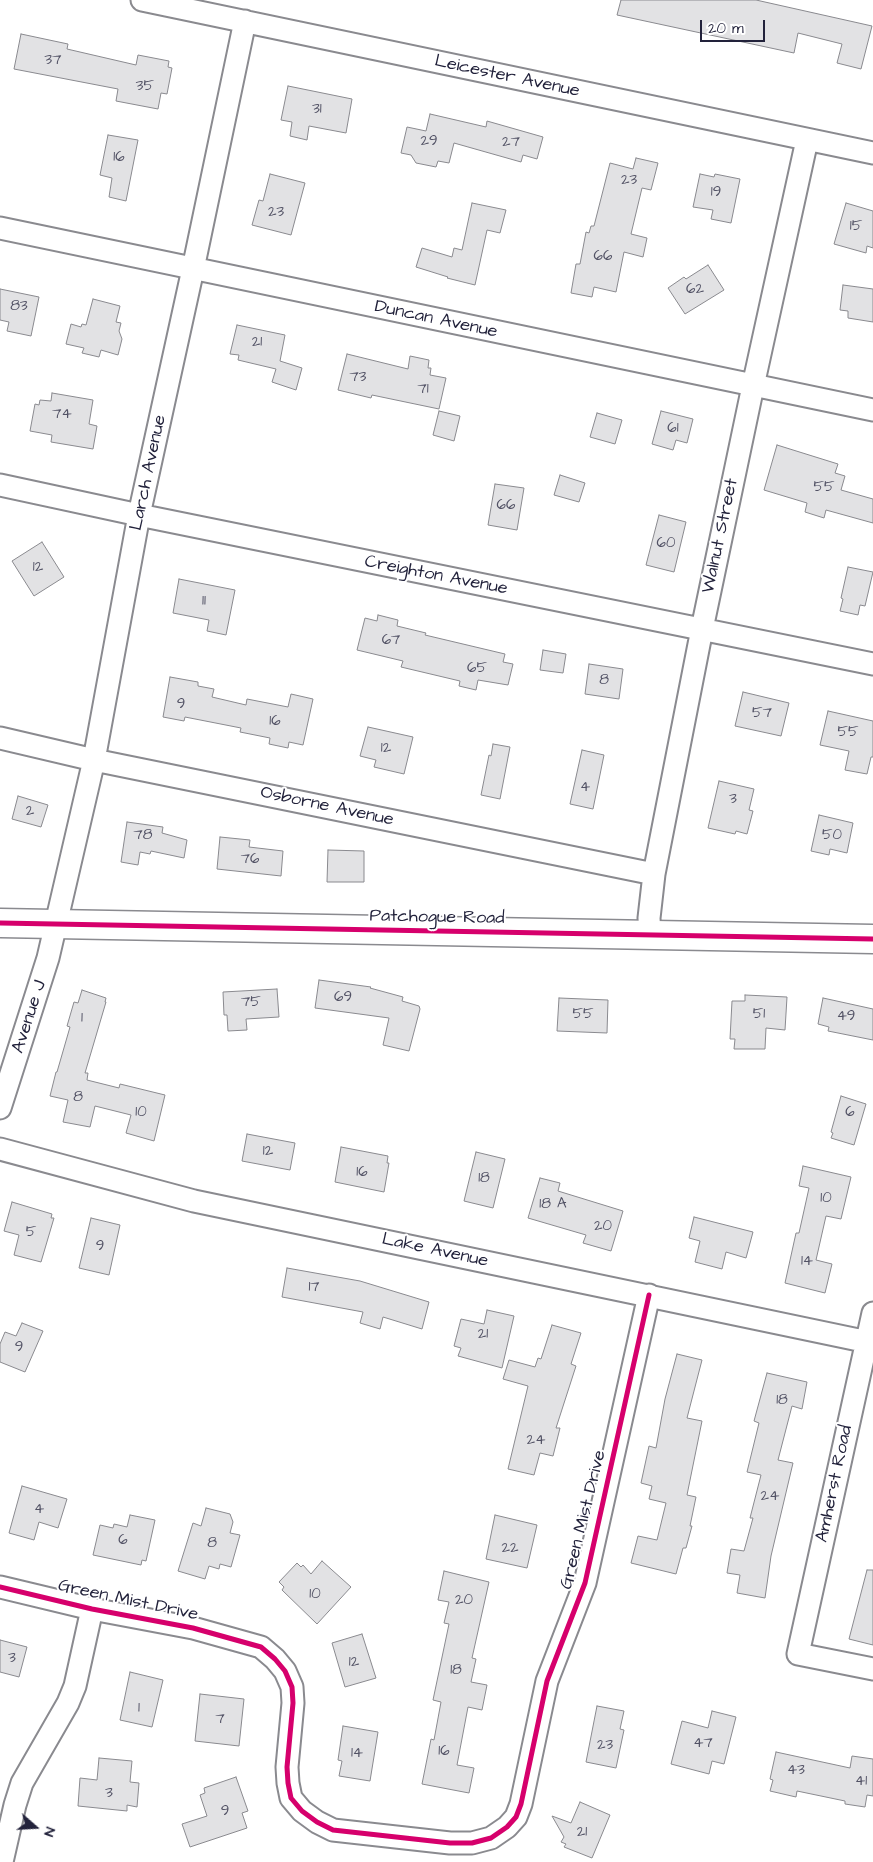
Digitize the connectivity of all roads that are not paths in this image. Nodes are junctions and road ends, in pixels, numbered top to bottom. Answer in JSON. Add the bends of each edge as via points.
{"nodes":[{"id":1,"x":142,"y":0,"type":"edge"},
{"id":2,"x":244,"y":22,"type":"junction"},
{"id":3,"x":807,"y":140,"type":"junction"},
{"id":4,"x":873,"y":153,"type":"edge"},
{"id":5,"x":0,"y":228,"type":"edge"},
{"id":6,"x":193,"y":269,"type":"junction"},
{"id":7,"x":753,"y":386,"type":"junction"},
{"id":8,"x":873,"y":410,"type":"edge"},
{"id":9,"x":0,"y":485,"type":"edge"},
{"id":10,"x":139,"y":516,"type":"junction"},
{"id":11,"x":702,"y":629,"type":"junction"},
{"id":12,"x":873,"y":664,"type":"edge"},
{"id":13,"x":0,"y":738,"type":"edge"},
{"id":14,"x":94,"y":760,"type":"junction"},
{"id":15,"x":654,"y":874,"type":"junction"},
{"id":16,"x":0,"y":924,"type":"edge"},
{"id":17,"x":57,"y":924,"type":"junction"},
{"id":18,"x":650,"y":935,"type":"junction"},
{"id":19,"x":873,"y":939,"type":"edge"},
{"id":20,"x":0,"y":1108,"type":"edge"},
{"id":21,"x":0,"y":1149,"type":"edge"},
{"id":22,"x":649,"y":1295,"type":"junction"},
{"id":23,"x":873,"y":1313,"type":"edge"},
{"id":24,"x":870,"y":1342,"type":"edge"},
{"id":25,"x":0,"y":1587,"type":"edge"},
{"id":26,"x":92,"y":1609,"type":"junction"},
{"id":27,"x":873,"y":1669,"type":"edge"},
{"id":28,"x":2,"y":1862,"type":"edge"}],
"edges":[{"from":1,"to":2,"type":"street","name":"Leicester Avenue"},
{"from":2,"to":3,"type":"street","name":"Leicester Avenue"},
{"from":2,"to":6,"type":"street","name":"Larch Avenue"},
{"from":3,"to":4,"type":"street","name":"Leicester Avenue"},
{"from":3,"to":7,"type":"street","name":"Walnut Street"},
{"from":5,"to":6,"type":"street","name":"Duncan Avenue"},
{"from":6,"to":7,"type":"street","name":"Duncan Avenue"},
{"from":6,"to":10,"type":"street","name":"Larch Avenue"},
{"from":7,"to":8,"type":"street","name":"Duncan Avenue"},
{"from":7,"to":11,"type":"street","name":"Walnut Street"},
{"from":9,"to":10,"type":"street","name":"Creighton Avenue"},
{"from":10,"to":11,"type":"street","name":"Creighton Avenue"},
{"from":10,"to":14,"type":"street","name":"Larch Avenue"},
{"from":11,"to":12,"type":"street","name":"Creighton Avenue"},
{"from":11,"to":15,"type":"street","name":"Walnut Street"},
{"from":13,"to":14,"type":"street","name":"Osborne Avenue"},
{"from":14,"to":15,"type":"street","name":"Osborne Avenue"},
{"from":14,"to":17,"type":"street","name":"Larch Avenue"},
{"from":15,"to":18,"type":"street","name":"Walnut Street","via":[[649,909]]},
{"from":16,"to":17,"type":"main road","name":"Patchogue Road"},
{"from":17,"to":18,"type":"main road","name":"Patchogue Road"},
{"from":17,"to":20,"type":"street","name":"Avenue J"},
{"from":18,"to":19,"type":"main road","name":"Patchogue Road"},
{"from":21,"to":22,"type":"street","name":"Lake Avenue","via":[[194,1201]]},
{"from":22,"to":24,"type":"street","name":"Lake Avenue"},
{"from":22,"to":26,"type":"street","name":"Green Mist Drive","via":[[585,1583],[547,1681],[521,1804],[507,1828],[491,1838],[450,1843],[333,1830],[317,1822],[291,1798],[287,1767],[292,1687],[275,1658],[261,1647],[242,1641]]},
{"from":23,"to":24,"type":"street","name":"Amherst Road"},
{"from":24,"to":27,"type":"street","name":"Amherst Road","via":[[798,1654]]},
{"from":25,"to":26,"type":"street","name":"Green Mist Drive"},
{"from":26,"to":28,"type":"street","via":[[75,1686],[22,1784]]}]}
